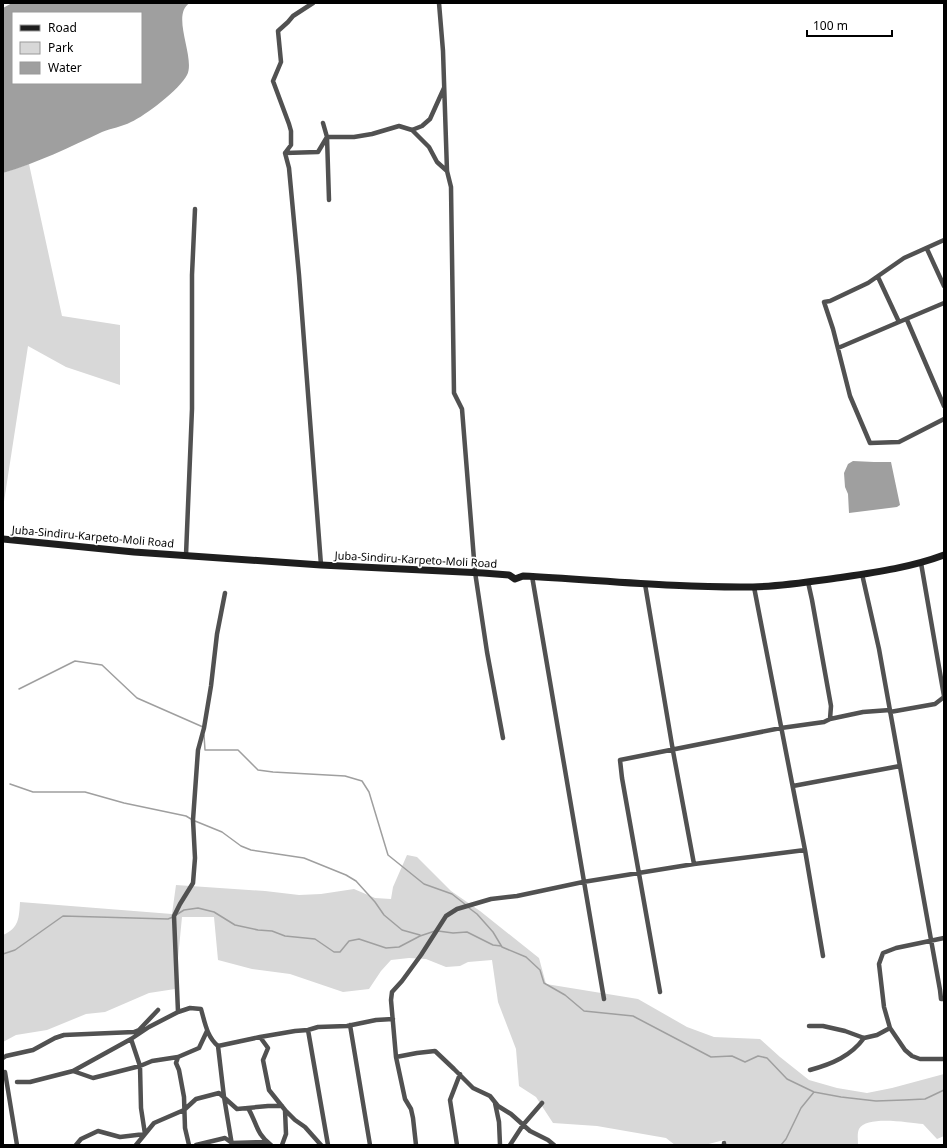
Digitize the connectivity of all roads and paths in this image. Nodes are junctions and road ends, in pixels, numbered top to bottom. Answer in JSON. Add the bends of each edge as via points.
{"nodes":[{"id":1,"x":313,"y":3,"type":"edge"},
{"id":2,"x":439,"y":3,"type":"edge"},
{"id":3,"x":444,"y":88,"type":"junction"},
{"id":4,"x":323,"y":123,"type":"dead end"},
{"id":5,"x":412,"y":130,"type":"junction"},
{"id":6,"x":327,"y":137,"type":"junction"},
{"id":7,"x":285,"y":153,"type":"junction"},
{"id":8,"x":447,"y":171,"type":"junction"},
{"id":9,"x":329,"y":200,"type":"dead end"},
{"id":10,"x":195,"y":209,"type":"dead end"},
{"id":11,"x":944,"y":240,"type":"edge"},
{"id":12,"x":927,"y":249,"type":"junction"},
{"id":13,"x":878,"y":276,"type":"junction"},
{"id":14,"x":944,"y":286,"type":"edge"},
{"id":15,"x":944,"y":303,"type":"edge"},
{"id":16,"x":907,"y":320,"type":"junction"},
{"id":17,"x":899,"y":322,"type":"junction"},
{"id":18,"x":838,"y":348,"type":"junction"},
{"id":19,"x":944,"y":406,"type":"edge"},
{"id":20,"x":944,"y":419,"type":"edge"},
{"id":21,"x":3,"y":539,"type":"edge"},
{"id":22,"x":186,"y":555,"type":"junction"},
{"id":23,"x":944,"y":555,"type":"edge"},
{"id":24,"x":921,"y":563,"type":"junction"},
{"id":25,"x":320,"y":565,"type":"junction"},
{"id":26,"x":475,"y":572,"type":"junction"},
{"id":27,"x":862,"y":574,"type":"junction"},
{"id":28,"x":532,"y":576,"type":"junction"},
{"id":29,"x":808,"y":582,"type":"junction"},
{"id":30,"x":645,"y":584,"type":"junction"},
{"id":31,"x":754,"y":587,"type":"junction"},
{"id":32,"x":225,"y":593,"type":"dead end"},
{"id":33,"x":944,"y":697,"type":"edge"},
{"id":34,"x":890,"y":711,"type":"junction"},
{"id":35,"x":830,"y":719,"type":"junction"},
{"id":36,"x":781,"y":728,"type":"junction"},
{"id":37,"x":504,"y":738,"type":"dead end"},
{"id":38,"x":673,"y":751,"type":"junction"},
{"id":39,"x":900,"y":766,"type":"junction"},
{"id":40,"x":793,"y":786,"type":"junction"},
{"id":41,"x":805,"y":850,"type":"junction"},
{"id":42,"x":694,"y":864,"type":"junction"},
{"id":43,"x":638,"y":873,"type":"junction"},
{"id":44,"x":583,"y":882,"type":"junction"},
{"id":45,"x":944,"y":938,"type":"edge"},
{"id":46,"x":823,"y":956,"type":"dead end"},
{"id":47,"x":660,"y":992,"type":"dead end"},
{"id":48,"x":604,"y":999,"type":"dead end"},
{"id":49,"x":944,"y":999,"type":"edge"},
{"id":50,"x":158,"y":1010,"type":"dead end"},
{"id":51,"x":178,"y":1012,"type":"junction"},
{"id":52,"x":393,"y":1019,"type":"junction"},
{"id":53,"x":350,"y":1025,"type":"junction"},
{"id":54,"x":809,"y":1026,"type":"dead end"},
{"id":55,"x":890,"y":1028,"type":"junction"},
{"id":56,"x":308,"y":1030,"type":"junction"},
{"id":57,"x":207,"y":1031,"type":"junction"},
{"id":58,"x":260,"y":1037,"type":"junction"},
{"id":59,"x":864,"y":1038,"type":"junction"},
{"id":60,"x":131,"y":1039,"type":"junction"},
{"id":61,"x":218,"y":1046,"type":"junction"},
{"id":62,"x":178,"y":1057,"type":"junction"},
{"id":63,"x":396,"y":1057,"type":"junction"},
{"id":64,"x":3,"y":1058,"type":"edge"},
{"id":65,"x":944,"y":1060,"type":"edge"},
{"id":66,"x":140,"y":1066,"type":"junction"},
{"id":67,"x":810,"y":1070,"type":"dead end"},
{"id":68,"x":73,"y":1071,"type":"junction"},
{"id":69,"x":5,"y":1072,"type":"dead end"},
{"id":70,"x":460,"y":1074,"type":"junction"},
{"id":71,"x":16,"y":1082,"type":"dead end"},
{"id":72,"x":224,"y":1097,"type":"junction"},
{"id":73,"x":495,"y":1101,"type":"junction"},
{"id":74,"x":542,"y":1104,"type":"dead end"},
{"id":75,"x":248,"y":1108,"type":"junction"},
{"id":76,"x":283,"y":1108,"type":"junction"},
{"id":77,"x":184,"y":1110,"type":"junction"},
{"id":78,"x":523,"y":1124,"type":"junction"},
{"id":79,"x":145,"y":1134,"type":"junction"},
{"id":80,"x":232,"y":1144,"type":"edge"},
{"id":81,"x":269,"y":1144,"type":"edge"},
{"id":82,"x":17,"y":1145,"type":"edge"},
{"id":83,"x":76,"y":1145,"type":"edge"},
{"id":84,"x":136,"y":1145,"type":"edge"},
{"id":85,"x":189,"y":1145,"type":"edge"},
{"id":86,"x":196,"y":1145,"type":"edge"},
{"id":87,"x":282,"y":1145,"type":"edge"},
{"id":88,"x":321,"y":1145,"type":"edge"},
{"id":89,"x":328,"y":1145,"type":"edge"},
{"id":90,"x":370,"y":1145,"type":"edge"},
{"id":91,"x":416,"y":1145,"type":"edge"},
{"id":92,"x":457,"y":1145,"type":"edge"},
{"id":93,"x":500,"y":1145,"type":"edge"},
{"id":94,"x":510,"y":1145,"type":"edge"},
{"id":95,"x":554,"y":1145,"type":"edge"}],
"edges":[{"from":1,"to":7,"type":"street","via":[[296,14],[278,31],[281,62],[273,81],[291,131],[291,145]]},
{"from":2,"to":3,"type":"street"},
{"from":3,"to":5,"type":"street","via":[[430,119]]},
{"from":3,"to":8,"type":"street"},
{"from":4,"to":6,"type":"street"},
{"from":5,"to":6,"type":"street","via":[[399,126],[354,137]]},
{"from":5,"to":8,"type":"street"},
{"from":6,"to":7,"type":"street","via":[[318,152]]},
{"from":6,"to":9,"type":"street"},
{"from":7,"to":25,"type":"street","via":[[289,168],[299,275]]},
{"from":8,"to":26,"type":"street","via":[[450,187],[454,393],[462,409]]},
{"from":10,"to":22,"type":"street","via":[[192,275],[192,409]]},
{"from":11,"to":12,"type":"street"},
{"from":12,"to":13,"type":"street","via":[[904,258]]},
{"from":12,"to":14,"type":"street"},
{"from":13,"to":17,"type":"street"},
{"from":13,"to":18,"type":"street","via":[[824,302]]},
{"from":15,"to":16,"type":"street"},
{"from":16,"to":17,"type":"street"},
{"from":16,"to":19,"type":"street"},
{"from":17,"to":18,"type":"street"},
{"from":18,"to":20,"type":"street","via":[[850,396],[870,443],[898,442]]},
{"from":21,"to":22,"type":"main road","name":"Juba-Sindiru-Karpeto-Moli Road"},
{"from":22,"to":25,"type":"main road","name":"Juba-Sindiru-Karpeto-Moli Road"},
{"from":23,"to":24,"type":"main road","name":"Juba-Sindiru-Karpeto-Moli Road"},
{"from":24,"to":27,"type":"main road","name":"Juba-Sindiru-Karpeto-Moli Road"},
{"from":24,"to":33,"type":"street"},
{"from":25,"to":26,"type":"main road","name":"Juba-Sindiru-Karpeto-Moli Road"},
{"from":26,"to":28,"type":"main road","name":"Juba-Sindiru-Karpeto-Moli Road","via":[[509,575],[515,578]]},
{"from":26,"to":37,"type":"street"},
{"from":27,"to":29,"type":"main road","name":"Juba-Sindiru-Karpeto-Moli Road"},
{"from":27,"to":34,"type":"street"},
{"from":28,"to":30,"type":"main road","name":"Juba-Sindiru-Karpeto-Moli Road"},
{"from":28,"to":44,"type":"street"},
{"from":29,"to":31,"type":"main road","name":"Juba-Sindiru-Karpeto-Moli Road"},
{"from":29,"to":35,"type":"street","via":[[831,706]]},
{"from":30,"to":31,"type":"main road","name":"Juba-Sindiru-Karpeto-Moli Road"},
{"from":30,"to":38,"type":"street"},
{"from":31,"to":36,"type":"street"},
{"from":32,"to":51,"type":"street","via":[[204,728],[198,750],[193,820],[193,883],[174,916]]},
{"from":33,"to":34,"type":"street","via":[[935,704]]},
{"from":34,"to":35,"type":"street","via":[[863,712]]},
{"from":34,"to":39,"type":"street"},
{"from":35,"to":36,"type":"street"},
{"from":36,"to":38,"type":"street"},
{"from":36,"to":40,"type":"street"},
{"from":38,"to":42,"type":"street"},
{"from":38,"to":43,"type":"street","via":[[620,760]]},
{"from":39,"to":40,"type":"street"},
{"from":39,"to":49,"type":"street","via":[[941,999]]},
{"from":40,"to":41,"type":"street"},
{"from":41,"to":42,"type":"street"},
{"from":41,"to":46,"type":"street"},
{"from":42,"to":43,"type":"street"},
{"from":43,"to":44,"type":"street"},
{"from":43,"to":47,"type":"street"},
{"from":44,"to":48,"type":"street"},
{"from":44,"to":52,"type":"street","via":[[491,899],[457,909],[446,916],[421,955],[392,992]]},
{"from":45,"to":55,"type":"street","via":[[883,953],[879,964],[884,1007]]},
{"from":50,"to":64,"type":"street","via":[[134,1032],[64,1035],[33,1050]]},
{"from":51,"to":57,"type":"street","via":[[190,1008],[201,1009]]},
{"from":51,"to":60,"type":"street"},
{"from":52,"to":53,"type":"street"},
{"from":52,"to":63,"type":"street"},
{"from":53,"to":56,"type":"street"},
{"from":53,"to":90,"type":"street"},
{"from":54,"to":59,"type":"street","via":[[823,1026]]},
{"from":55,"to":59,"type":"street","via":[[877,1036]]},
{"from":55,"to":65,"type":"street","via":[[912,1056]]},
{"from":56,"to":58,"type":"street"},
{"from":56,"to":89,"type":"street"},
{"from":57,"to":61,"type":"street"},
{"from":57,"to":62,"type":"street","via":[[199,1048]]},
{"from":58,"to":61,"type":"street"},
{"from":58,"to":76,"type":"street","via":[[268,1048],[264,1060],[268,1090]]},
{"from":59,"to":67,"type":"street","via":[[850,1053],[828,1065]]},
{"from":60,"to":66,"type":"street"},
{"from":60,"to":68,"type":"street"},
{"from":61,"to":72,"type":"street"},
{"from":62,"to":66,"type":"street","via":[[152,1061]]},
{"from":62,"to":77,"type":"street","via":[[176,1063],[184,1097]]},
{"from":63,"to":70,"type":"street","via":[[435,1052]]},
{"from":63,"to":91,"type":"street","via":[[405,1099],[413,1118]]},
{"from":66,"to":68,"type":"street","via":[[93,1078]]},
{"from":66,"to":79,"type":"street","via":[[141,1108]]},
{"from":68,"to":71,"type":"street","via":[[37,1080]]},
{"from":69,"to":82,"type":"street"},
{"from":70,"to":73,"type":"street","via":[[473,1088]]},
{"from":70,"to":92,"type":"street","via":[[450,1100]]},
{"from":72,"to":75,"type":"street","via":[[237,1109]]},
{"from":72,"to":77,"type":"street","via":[[219,1093],[196,1099]]},
{"from":72,"to":80,"type":"street"},
{"from":73,"to":78,"type":"street"},
{"from":73,"to":93,"type":"street"},
{"from":74,"to":78,"type":"street"},
{"from":75,"to":76,"type":"street"},
{"from":75,"to":81,"type":"street","via":[[254,1117],[258,1132]]},
{"from":76,"to":87,"type":"street","via":[[286,1134]]},
{"from":76,"to":88,"type":"street"},
{"from":77,"to":79,"type":"street","via":[[154,1122]]},
{"from":77,"to":85,"type":"street"},
{"from":78,"to":94,"type":"street"},
{"from":78,"to":95,"type":"street"},
{"from":79,"to":83,"type":"street","via":[[120,1136],[98,1131],[81,1139]]},
{"from":79,"to":84,"type":"street"},
{"from":80,"to":81,"type":"street"},
{"from":80,"to":86,"type":"street","via":[[225,1138]]}]}
